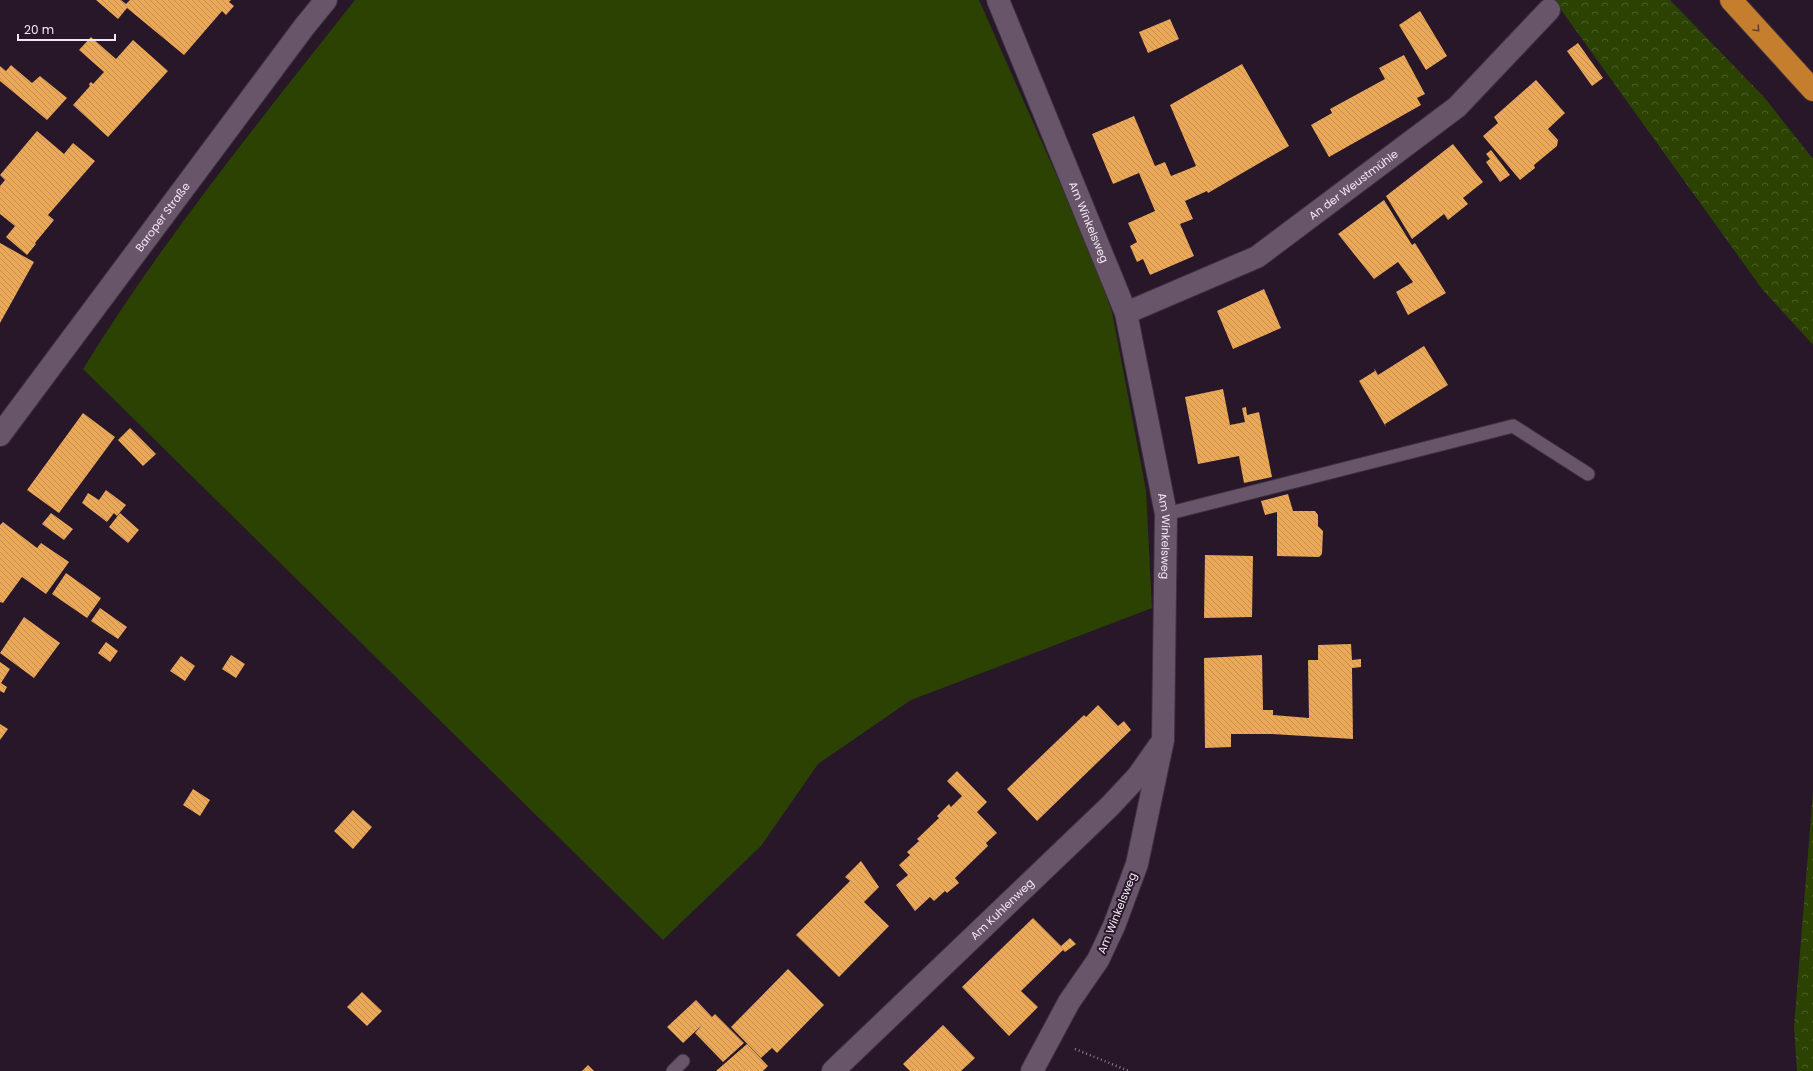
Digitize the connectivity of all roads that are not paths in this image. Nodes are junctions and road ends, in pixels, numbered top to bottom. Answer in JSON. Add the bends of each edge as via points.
{"nodes":[{"id":1,"x":326,"y":0,"type":"edge"},
{"id":2,"x":998,"y":0,"type":"edge"},
{"id":3,"x":1730,"y":0,"type":"edge"},
{"id":4,"x":1549,"y":10,"type":"dead end"},
{"id":5,"x":1813,"y":90,"type":"edge"},
{"id":6,"x":1126,"y":313,"type":"junction"},
{"id":7,"x":0,"y":436,"type":"edge"},
{"id":8,"x":1588,"y":474,"type":"dead end"},
{"id":9,"x":1166,"y":514,"type":"junction"},
{"id":10,"x":1163,"y":740,"type":"junction"},
{"id":11,"x":683,"y":1061,"type":"dead end"},
{"id":12,"x":673,"y":1071,"type":"edge"},
{"id":13,"x":833,"y":1071,"type":"edge"},
{"id":14,"x":1032,"y":1071,"type":"edge"}],
"edges":[{"from":1,"to":7,"type":"street","name":"Baroper Straße"},
{"from":2,"to":6,"type":"street","name":"Am Winkelsweg"},
{"from":3,"to":5,"type":"highway","one_way":true},
{"from":4,"to":6,"type":"street","name":"An der Weustmühle","via":[[1457,107],[1257,257]]},
{"from":6,"to":9,"type":"street","name":"Am Winkelsweg"},
{"from":8,"to":9,"type":"lane","via":[[1513,426]]},
{"from":9,"to":10,"type":"street","name":"Am Winkelsweg"},
{"from":10,"to":13,"type":"street","name":"Am Kuhlenweg","via":[[1138,776],[1110,806]]},
{"from":10,"to":14,"type":"street","name":"Am Winkelsweg","via":[[1140,851],[1126,896],[1098,960],[1049,1038]]},
{"from":11,"to":12,"type":"lane"}]}
